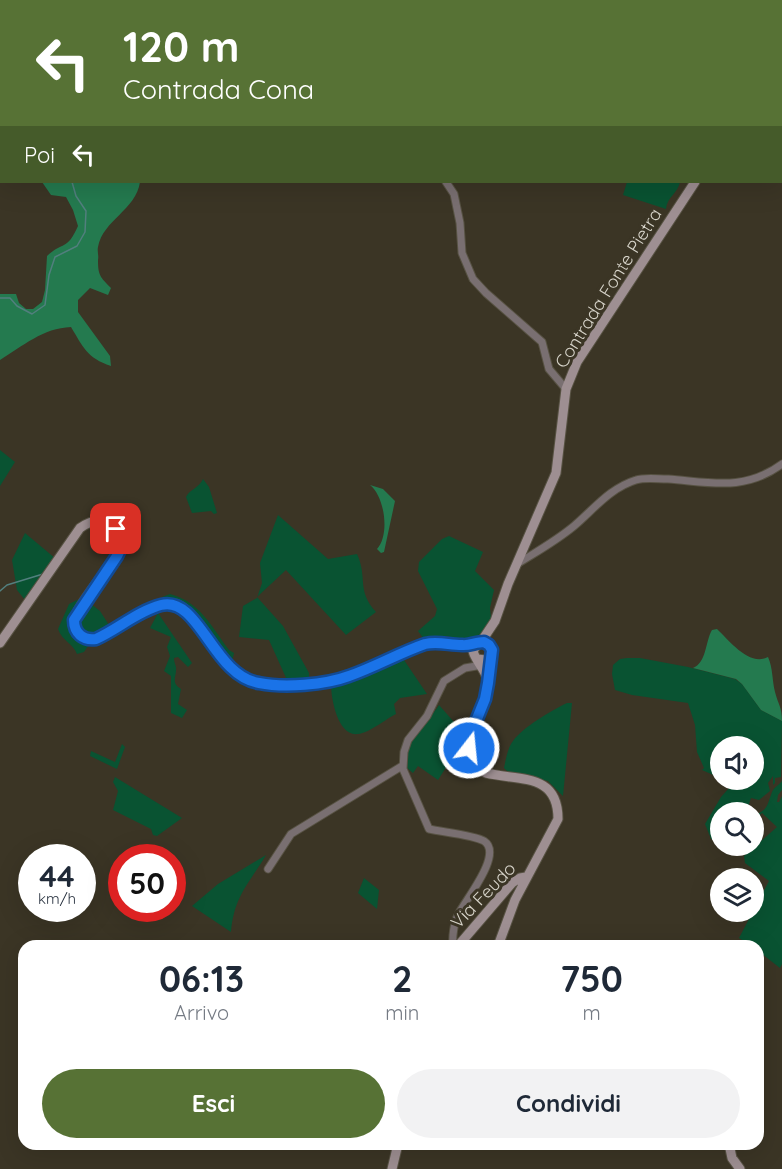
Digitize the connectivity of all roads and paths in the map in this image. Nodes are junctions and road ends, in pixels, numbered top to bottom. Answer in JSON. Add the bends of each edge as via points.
{"nodes":[{"id":1,"x":447,"y":183,"type":"edge"},
{"id":2,"x":694,"y":183,"type":"edge"},
{"id":3,"x":566,"y":389,"type":"junction"},
{"id":4,"x":782,"y":464,"type":"edge"},
{"id":5,"x":517,"y":564,"type":"junction"},
{"id":6,"x":495,"y":621,"type":"junction"},
{"id":7,"x":479,"y":642,"type":"junction"},
{"id":8,"x":0,"y":643,"type":"edge"},
{"id":9,"x":452,"y":644,"type":"junction"},
{"id":10,"x":491,"y":652,"type":"junction"},
{"id":11,"x":477,"y":659,"type":"junction"},
{"id":12,"x":488,"y":683,"type":"junction"},
{"id":13,"x":402,"y":766,"type":"junction"},
{"id":14,"x":268,"y":869,"type":"dead end"},
{"id":15,"x":526,"y":877,"type":"junction"},
{"id":16,"x":454,"y":940,"type":"edge"},
{"id":17,"x":463,"y":940,"type":"edge"},
{"id":18,"x":500,"y":940,"type":"edge"},
{"id":19,"x":397,"y":1150,"type":"edge"},
{"id":20,"x":730,"y":1150,"type":"edge"},
{"id":21,"x":392,"y":1169,"type":"edge"},
{"id":22,"x":740,"y":1169,"type":"edge"}],
"edges":[{"from":1,"to":3,"type":"street","via":[[454,194],[462,253],[473,279],[542,342],[549,369]]},
{"from":2,"to":3,"type":"main road","name":"Contrada Fonte Pietra","via":[[577,362]]},
{"from":3,"to":5,"type":"main road","name":"Contrada Fonte Pietra","via":[[556,473]]},
{"from":4,"to":5,"type":"street","via":[[759,477],[731,484],[657,478],[625,484],[572,528]]},
{"from":5,"to":6,"type":"main road","name":"Contrada Fonte Pietra"},
{"from":6,"to":7,"type":"main road"},
{"from":6,"to":10,"type":"main road","name":"Via Feudo"},
{"from":7,"to":9,"type":"main road"},
{"from":7,"to":10,"type":"main road","via":[[487,643]]},
{"from":7,"to":11,"type":"main road","via":[[474,647]]},
{"from":8,"to":9,"type":"main road","via":[[80,528],[98,521],[116,529],[122,546],[74,620],[77,633],[85,639],[101,636],[149,609],[177,604],[238,676],[279,685],[334,680],[426,644]]},
{"from":9,"to":11,"type":"main road"},
{"from":10,"to":11,"type":"main road","via":[[486,660]]},
{"from":10,"to":12,"type":"main road","name":"Via Feudo"},
{"from":11,"to":12,"type":"main road"},
{"from":11,"to":13,"type":"street","via":[[444,681],[427,716],[408,740]]},
{"from":12,"to":15,"type":"main road","name":"Via Feudo","via":[[470,743],[471,760],[486,773],[546,786],[558,805],[558,819]]},
{"from":13,"to":14,"type":"street","via":[[291,834]]},
{"from":13,"to":16,"type":"street","via":[[429,829],[476,838],[488,846],[489,862],[457,916]]},
{"from":15,"to":17,"type":"main road","name":"Via Feudo","via":[[512,883]]},
{"from":15,"to":18,"type":"main road"},
{"from":19,"to":21,"type":"main road"},
{"from":20,"to":22,"type":"main road"}]}
